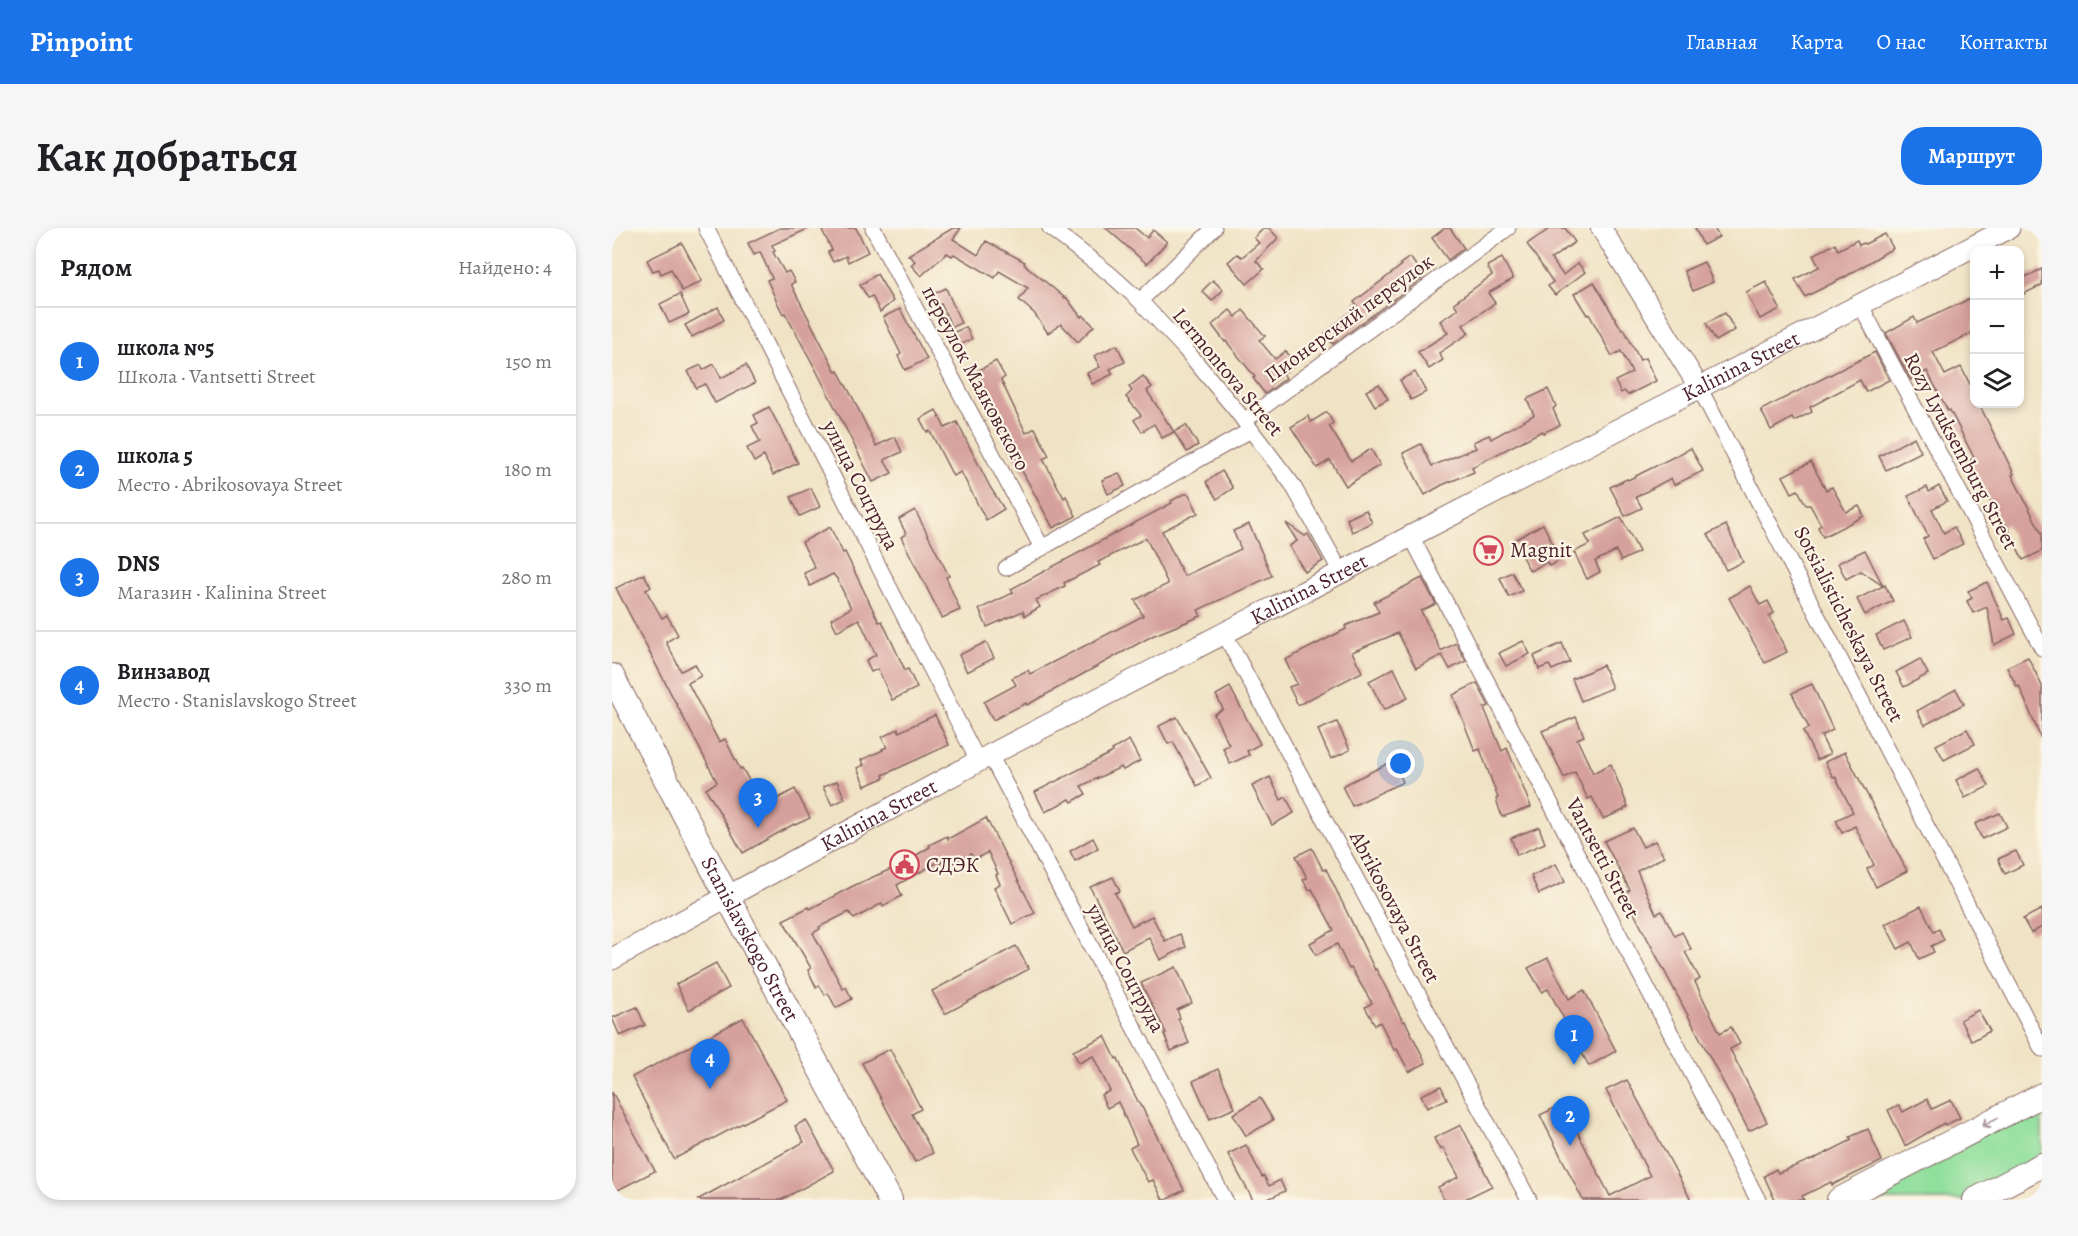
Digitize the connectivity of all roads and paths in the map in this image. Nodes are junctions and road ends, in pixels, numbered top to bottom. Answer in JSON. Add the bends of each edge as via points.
{"nodes":[{"id":1,"x":706,"y":228,"type":"edge"},
{"id":2,"x":873,"y":228,"type":"edge"},
{"id":3,"x":1050,"y":228,"type":"edge"},
{"id":4,"x":1214,"y":228,"type":"edge"},
{"id":5,"x":1508,"y":228,"type":"edge"},
{"id":6,"x":1601,"y":228,"type":"edge"},
{"id":7,"x":2009,"y":228,"type":"edge"},
{"id":8,"x":1140,"y":301,"type":"junction"},
{"id":9,"x":1860,"y":304,"type":"junction"},
{"id":10,"x":1699,"y":387,"type":"junction"},
{"id":11,"x":1248,"y":426,"type":"junction"},
{"id":12,"x":1411,"y":536,"type":"junction"},
{"id":13,"x":1042,"y":548,"type":"junction"},
{"id":14,"x":1006,"y":568,"type":"dead end"},
{"id":15,"x":1341,"y":572,"type":"junction"},
{"id":16,"x":1224,"y":633,"type":"junction"},
{"id":17,"x":2042,"y":648,"type":"edge"},
{"id":18,"x":612,"y":676,"type":"edge"},
{"id":19,"x":984,"y":758,"type":"junction"},
{"id":20,"x":728,"y":898,"type":"junction"},
{"id":21,"x":612,"y":959,"type":"edge"},
{"id":22,"x":2042,"y":1049,"type":"edge"},
{"id":23,"x":2042,"y":1095,"type":"edge"},
{"id":24,"x":2042,"y":1165,"type":"edge"},
{"id":25,"x":890,"y":1200,"type":"edge"},
{"id":26,"x":1224,"y":1200,"type":"edge"},
{"id":27,"x":1529,"y":1200,"type":"edge"},
{"id":28,"x":1758,"y":1200,"type":"edge"},
{"id":29,"x":1839,"y":1200,"type":"edge"},
{"id":30,"x":1975,"y":1200,"type":"edge"}],
"edges":[{"from":1,"to":19,"type":"street","name":"улица Соцтруда"},
{"from":2,"to":13,"type":"street","name":"переулок Маяковского"},
{"from":3,"to":8,"type":"street","name":"Lermontova Street"},
{"from":4,"to":8,"type":"street"},
{"from":5,"to":11,"type":"street","name":"Пионерский переулок"},
{"from":6,"to":10,"type":"street","name":"Sotsialisticheskaya Street"},
{"from":7,"to":9,"type":"main road","name":"Kalinina Street"},
{"from":8,"to":11,"type":"street","name":"Lermontova Street"},
{"from":9,"to":10,"type":"main road","name":"Kalinina Street"},
{"from":9,"to":17,"type":"street","name":"Rozy Lyuksemburg Street"},
{"from":10,"to":12,"type":"main road","name":"Kalinina Street"},
{"from":10,"to":22,"type":"street","name":"Sotsialisticheskaya Street"},
{"from":11,"to":13,"type":"street"},
{"from":11,"to":15,"type":"street","name":"Lermontova Street","via":[[1292,484]]},
{"from":12,"to":15,"type":"main road","name":"Kalinina Street"},
{"from":12,"to":28,"type":"street","name":"Vantsetti Street"},
{"from":13,"to":14,"type":"street"},
{"from":15,"to":16,"type":"main road","name":"Kalinina Street"},
{"from":16,"to":19,"type":"main road","name":"Kalinina Street"},
{"from":16,"to":27,"type":"street","name":"Abrikosovaya Street"},
{"from":18,"to":20,"type":"main road","name":"Stanislavskogo Street"},
{"from":19,"to":20,"type":"main road","name":"Kalinina Street"},
{"from":19,"to":26,"type":"street","name":"улица Соцтруда"},
{"from":20,"to":21,"type":"main road","name":"Kalinina Street"},
{"from":20,"to":25,"type":"main road","name":"Stanislavskogo Street"},
{"from":23,"to":29,"type":"main road","one_way":true},
{"from":24,"to":30,"type":"main road"}]}
